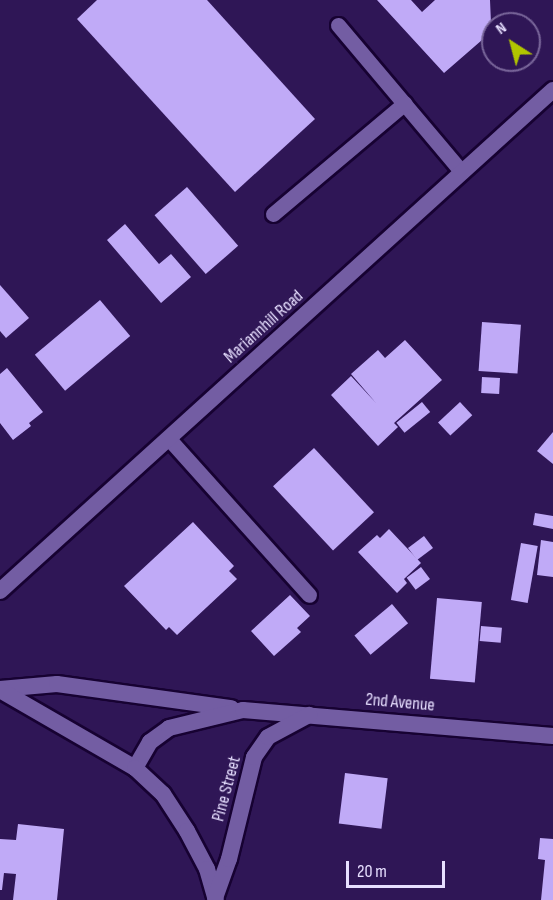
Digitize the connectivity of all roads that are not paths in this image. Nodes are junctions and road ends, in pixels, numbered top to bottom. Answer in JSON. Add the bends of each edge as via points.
{"nodes":[{"id":1,"x":338,"y":25,"type":"dead end"},
{"id":2,"x":553,"y":90,"type":"edge"},
{"id":3,"x":405,"y":103,"type":"junction"},
{"id":4,"x":462,"y":172,"type":"junction"},
{"id":5,"x":273,"y":214,"type":"dead end"},
{"id":6,"x":170,"y":440,"type":"junction"},
{"id":7,"x":0,"y":591,"type":"edge"},
{"id":8,"x":309,"y":595,"type":"dead end"},
{"id":9,"x":0,"y":690,"type":"edge"},
{"id":10,"x":243,"y":710,"type":"junction"},
{"id":11,"x":310,"y":715,"type":"junction"},
{"id":12,"x":553,"y":736,"type":"edge"},
{"id":13,"x":135,"y":768,"type":"junction"},
{"id":14,"x":215,"y":899,"type":"edge"}],
"edges":[{"from":1,"to":3,"type":"lane"},
{"from":2,"to":4,"type":"street","name":"Mariannhill Road"},
{"from":3,"to":4,"type":"lane"},
{"from":3,"to":5,"type":"lane"},
{"from":4,"to":6,"type":"street","name":"Mariannhill Road"},
{"from":6,"to":7,"type":"street","name":"Mariannhill Road"},
{"from":6,"to":8,"type":"lane"},
{"from":9,"to":10,"type":"street","name":"2nd Avenue","via":[[57,684]]},
{"from":9,"to":13,"type":"street","name":"2nd Avenue"},
{"from":10,"to":11,"type":"street","name":"2nd Avenue"},
{"from":10,"to":13,"type":"street","name":"2nd Avenue","via":[[170,728],[150,742]]},
{"from":11,"to":12,"type":"street","name":"2nd Avenue"},
{"from":11,"to":14,"type":"street","name":"Pine Street","via":[[268,737],[254,757],[230,859]]},
{"from":13,"to":14,"type":"street","name":"Pine Street","via":[[163,794],[187,831],[207,869]]}]}
